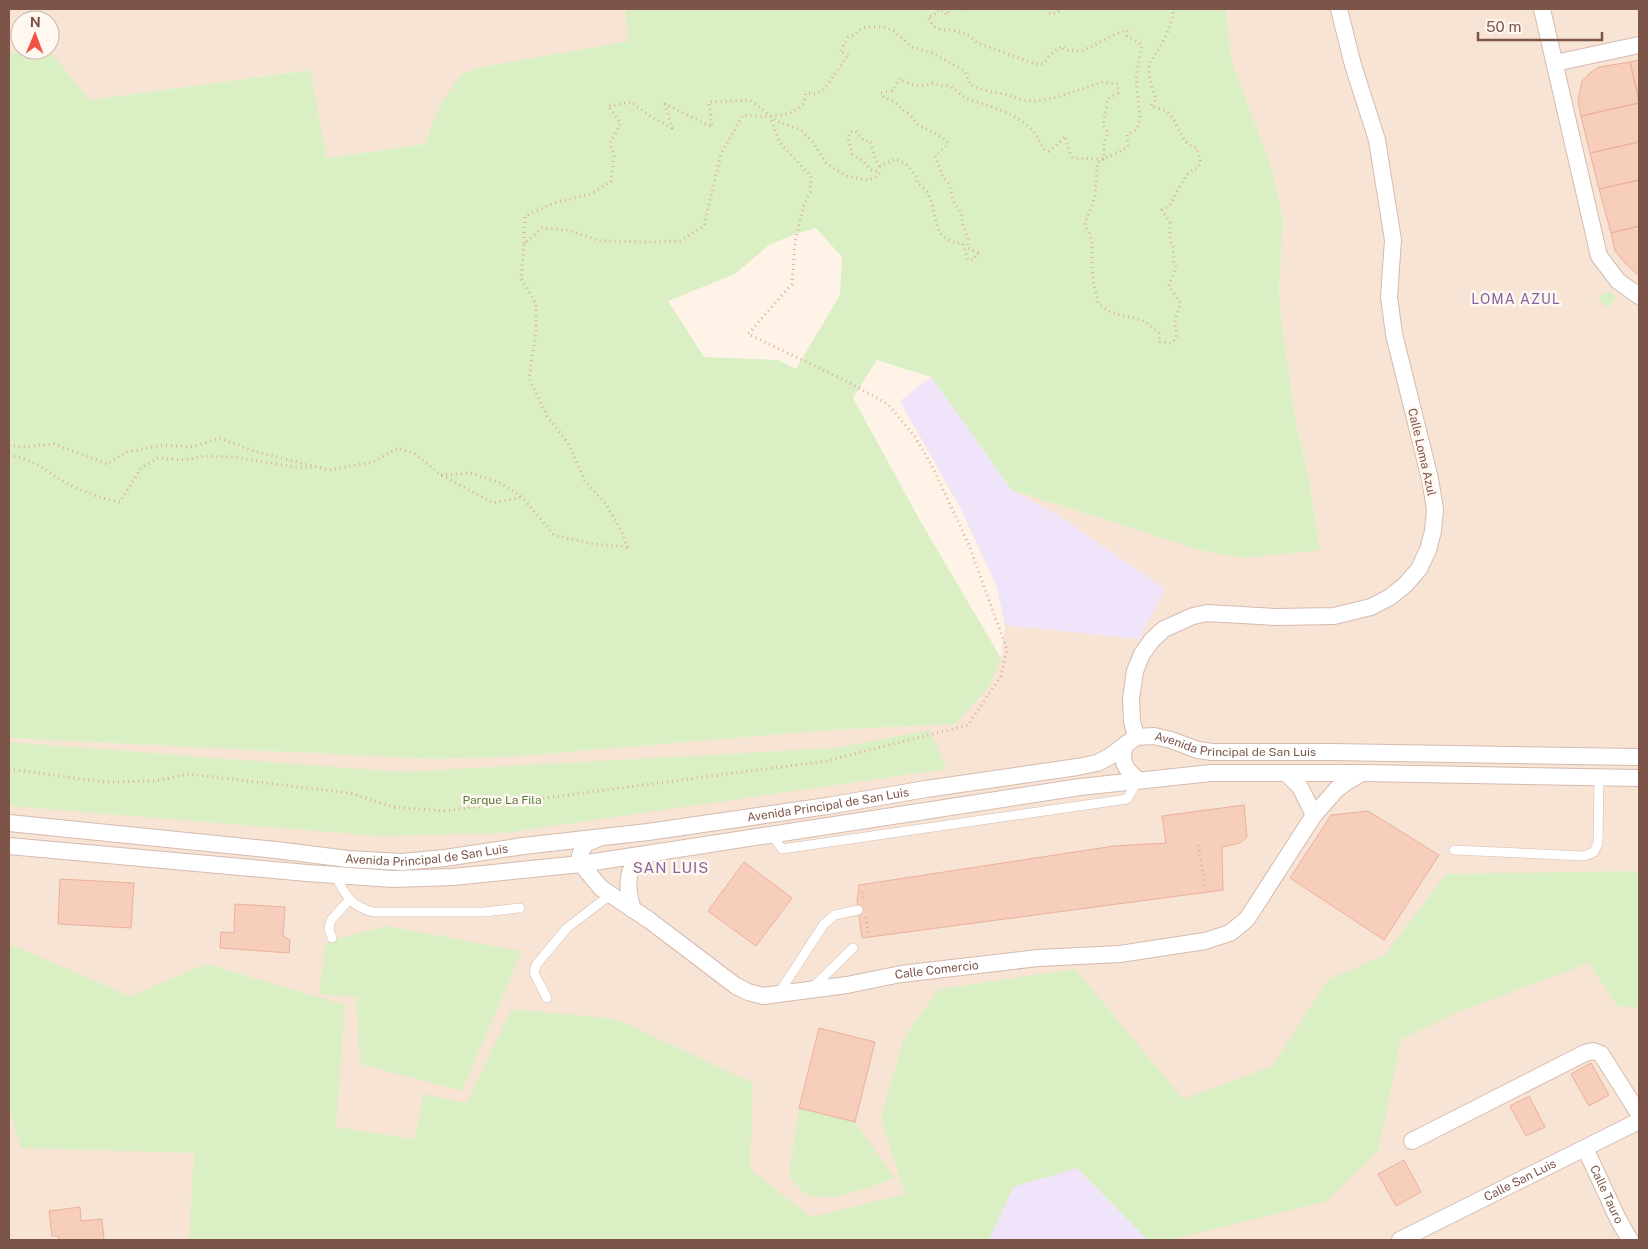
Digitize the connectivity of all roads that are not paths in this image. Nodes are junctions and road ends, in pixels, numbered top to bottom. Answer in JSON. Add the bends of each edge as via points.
{"nodes":[{"id":1,"x":1339,"y":9,"type":"edge"},
{"id":2,"x":1542,"y":9,"type":"edge"},
{"id":3,"x":1639,"y":45,"type":"edge"},
{"id":4,"x":1555,"y":63,"type":"junction"},
{"id":5,"x":1639,"y":296,"type":"edge"},
{"id":6,"x":1131,"y":740,"type":"junction"},
{"id":7,"x":1639,"y":757,"type":"edge"},
{"id":8,"x":1286,"y":773,"type":"junction"},
{"id":9,"x":1363,"y":773,"type":"junction"},
{"id":10,"x":1599,"y":778,"type":"junction"},
{"id":11,"x":1639,"y":778,"type":"edge"},
{"id":12,"x":1138,"y":780,"type":"junction"},
{"id":13,"x":1314,"y":815,"type":"junction"},
{"id":14,"x":9,"y":823,"type":"edge"},
{"id":15,"x":604,"y":837,"type":"junction"},
{"id":16,"x":9,"y":846,"type":"edge"},
{"id":17,"x":508,"y":848,"type":"junction"},
{"id":18,"x":1454,"y":850,"type":"dead end"},
{"id":19,"x":651,"y":853,"type":"junction"},
{"id":20,"x":581,"y":864,"type":"junction"},
{"id":21,"x":510,"y":872,"type":"junction"},
{"id":22,"x":335,"y":875,"type":"junction"},
{"id":23,"x":610,"y":895,"type":"junction"},
{"id":24,"x":349,"y":900,"type":"junction"},
{"id":25,"x":520,"y":908,"type":"dead end"},
{"id":26,"x":633,"y":910,"type":"junction"},
{"id":27,"x":858,"y":910,"type":"dead end"},
{"id":28,"x":332,"y":938,"type":"dead end"},
{"id":29,"x":853,"y":948,"type":"dead end"},
{"id":30,"x":810,"y":990,"type":"junction"},
{"id":31,"x":779,"y":994,"type":"junction"},
{"id":32,"x":547,"y":998,"type":"dead end"},
{"id":33,"x":1639,"y":1114,"type":"edge"},
{"id":34,"x":1639,"y":1121,"type":"edge"},
{"id":35,"x":1412,"y":1141,"type":"dead end"},
{"id":36,"x":1585,"y":1148,"type":"junction"},
{"id":37,"x":1400,"y":1240,"type":"edge"},
{"id":38,"x":1630,"y":1240,"type":"edge"}],
"edges":[{"from":1,"to":6,"type":"street","name":"Calle Loma Azul","via":[[1377,140],[1393,240],[1389,297],[1394,334],[1435,510],[1428,550],[1419,570],[1405,585],[1371,607],[1334,616],[1207,614],[1193,616],[1164,629],[1142,654],[1134,671]]},
{"from":2,"to":4,"type":"street"},
{"from":3,"to":4,"type":"street"},
{"from":4,"to":5,"type":"street","via":[[1599,256],[1618,281]]},
{"from":6,"to":7,"type":"street","name":"Avenida Principal de San Luis","via":[[1159,736],[1212,752]]},
{"from":6,"to":12,"type":"street","name":"Calle Loma Azul","via":[[1123,749],[1123,764]]},
{"from":6,"to":15,"type":"street","name":"Avenida Principal de San Luis","via":[[1109,757],[1077,767]]},
{"from":8,"to":9,"type":"street","name":"Avenida Principal de San Luis"},
{"from":8,"to":12,"type":"street","name":"Avenida Principal de San Luis","via":[[1211,773]]},
{"from":8,"to":13,"type":"street","via":[[1300,787]]},
{"from":9,"to":10,"type":"street","name":"Avenida Principal de San Luis"},
{"from":9,"to":13,"type":"street","name":"Calle Comercio","via":[[1338,789]]},
{"from":10,"to":11,"type":"street","name":"Avenida Principal de San Luis"},
{"from":10,"to":18,"type":"lane","via":[[1598,843],[1594,852],[1584,856]]},
{"from":12,"to":19,"type":"street","name":"Avenida Principal de San Luis"},
{"from":13,"to":30,"type":"street","name":"Calle Comercio","via":[[1247,919],[1230,933],[1205,941],[1120,954],[1038,958],[901,974]]},
{"from":14,"to":17,"type":"street","name":"Avenida Principal de San Luis","via":[[402,862]]},
{"from":15,"to":17,"type":"street","name":"Avenida Principal de San Luis"},
{"from":15,"to":20,"type":"street","via":[[582,849]]},
{"from":16,"to":22,"type":"street","name":"Avenida Principal de San Luis"},
{"from":17,"to":21,"type":"street","via":[[522,854],[524,859]]},
{"from":19,"to":20,"type":"street","name":"Avenida Principal de San Luis"},
{"from":19,"to":26,"type":"street","via":[[638,860],[629,878],[628,892]]},
{"from":20,"to":21,"type":"street","name":"Avenida Principal de San Luis"},
{"from":20,"to":23,"type":"street","name":"Calle Comercio","via":[[600,888]]},
{"from":21,"to":22,"type":"street","name":"Avenida Principal de San Luis","via":[[393,879]]},
{"from":22,"to":24,"type":"lane"},
{"from":23,"to":26,"type":"street","name":"Calle Comercio"},
{"from":23,"to":32,"type":"lane","via":[[567,928],[536,964],[534,973]]},
{"from":24,"to":25,"type":"lane","via":[[358,908],[372,912],[484,912]]},
{"from":24,"to":28,"type":"lane","via":[[332,920],[329,929]]},
{"from":26,"to":31,"type":"street","name":"Calle Comercio","via":[[736,986],[763,996]]},
{"from":27,"to":31,"type":"lane","via":[[835,915],[824,924]]},
{"from":29,"to":30,"type":"lane"},
{"from":30,"to":31,"type":"street","name":"Calle Comercio"},
{"from":33,"to":35,"type":"street","via":[[1601,1054],[1593,1051]]},
{"from":34,"to":36,"type":"street","name":"Calle San Luis"},
{"from":36,"to":37,"type":"street","name":"Calle San Luis"},
{"from":36,"to":38,"type":"street","name":"Calle Tauro"}]}
